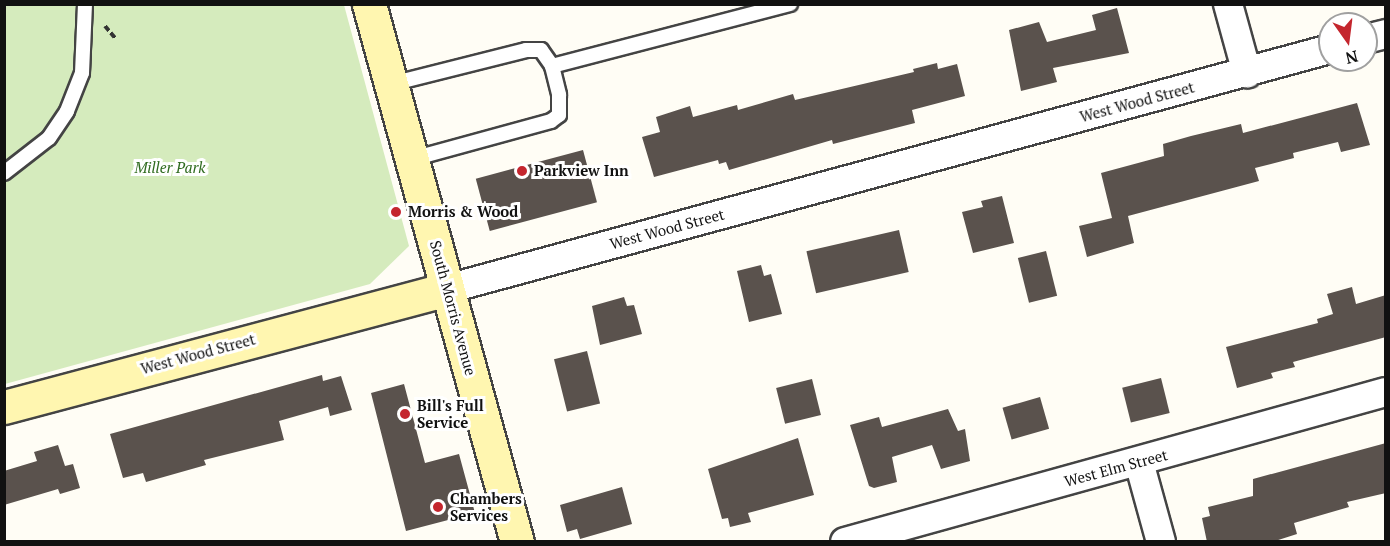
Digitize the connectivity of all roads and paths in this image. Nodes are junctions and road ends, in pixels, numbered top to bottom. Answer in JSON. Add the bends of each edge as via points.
{"nodes":[{"id":1,"x":85,"y":4,"type":"edge"},
{"id":2,"x":369,"y":4,"type":"edge"},
{"id":3,"x":790,"y":4,"type":"edge"},
{"id":4,"x":1228,"y":4,"type":"edge"},
{"id":5,"x":1318,"y":52,"type":"edge"},
{"id":6,"x":552,"y":66,"type":"junction"},
{"id":7,"x":1247,"y":73,"type":"junction"},
{"id":8,"x":391,"y":84,"type":"junction"},
{"id":9,"x":412,"y":159,"type":"junction"},
{"id":10,"x":4,"y":173,"type":"edge"},
{"id":11,"x":447,"y":288,"type":"junction"},
{"id":12,"x":1386,"y":392,"type":"edge"},
{"id":13,"x":4,"y":407,"type":"edge"},
{"id":14,"x":1139,"y":462,"type":"junction"},
{"id":15,"x":517,"y":542,"type":"edge"},
{"id":16,"x":845,"y":542,"type":"edge"},
{"id":17,"x":1161,"y":542,"type":"edge"}],
"edges":[{"from":1,"to":10,"type":"lane","via":[[82,73],[67,111],[49,138]]},
{"from":2,"to":8,"type":"main road","name":"South Morris Avenue"},
{"from":3,"to":6,"type":"lane"},
{"from":4,"to":7,"type":"street"},
{"from":5,"to":7,"type":"street","name":"West Wood Street"},
{"from":6,"to":8,"type":"lane","via":[[541,50],[526,50]]},
{"from":6,"to":9,"type":"lane","via":[[560,95],[559,115],[551,121]]},
{"from":7,"to":11,"type":"street","name":"West Wood Street"},
{"from":8,"to":9,"type":"main road","name":"South Morris Avenue"},
{"from":9,"to":11,"type":"main road","name":"South Morris Avenue"},
{"from":11,"to":13,"type":"main road","name":"West Wood Street"},
{"from":11,"to":15,"type":"main road","name":"South Morris Avenue"},
{"from":12,"to":14,"type":"street","name":"West Elm Street"},
{"from":14,"to":16,"type":"street","name":"West Elm Street"},
{"from":14,"to":17,"type":"street"}]}
